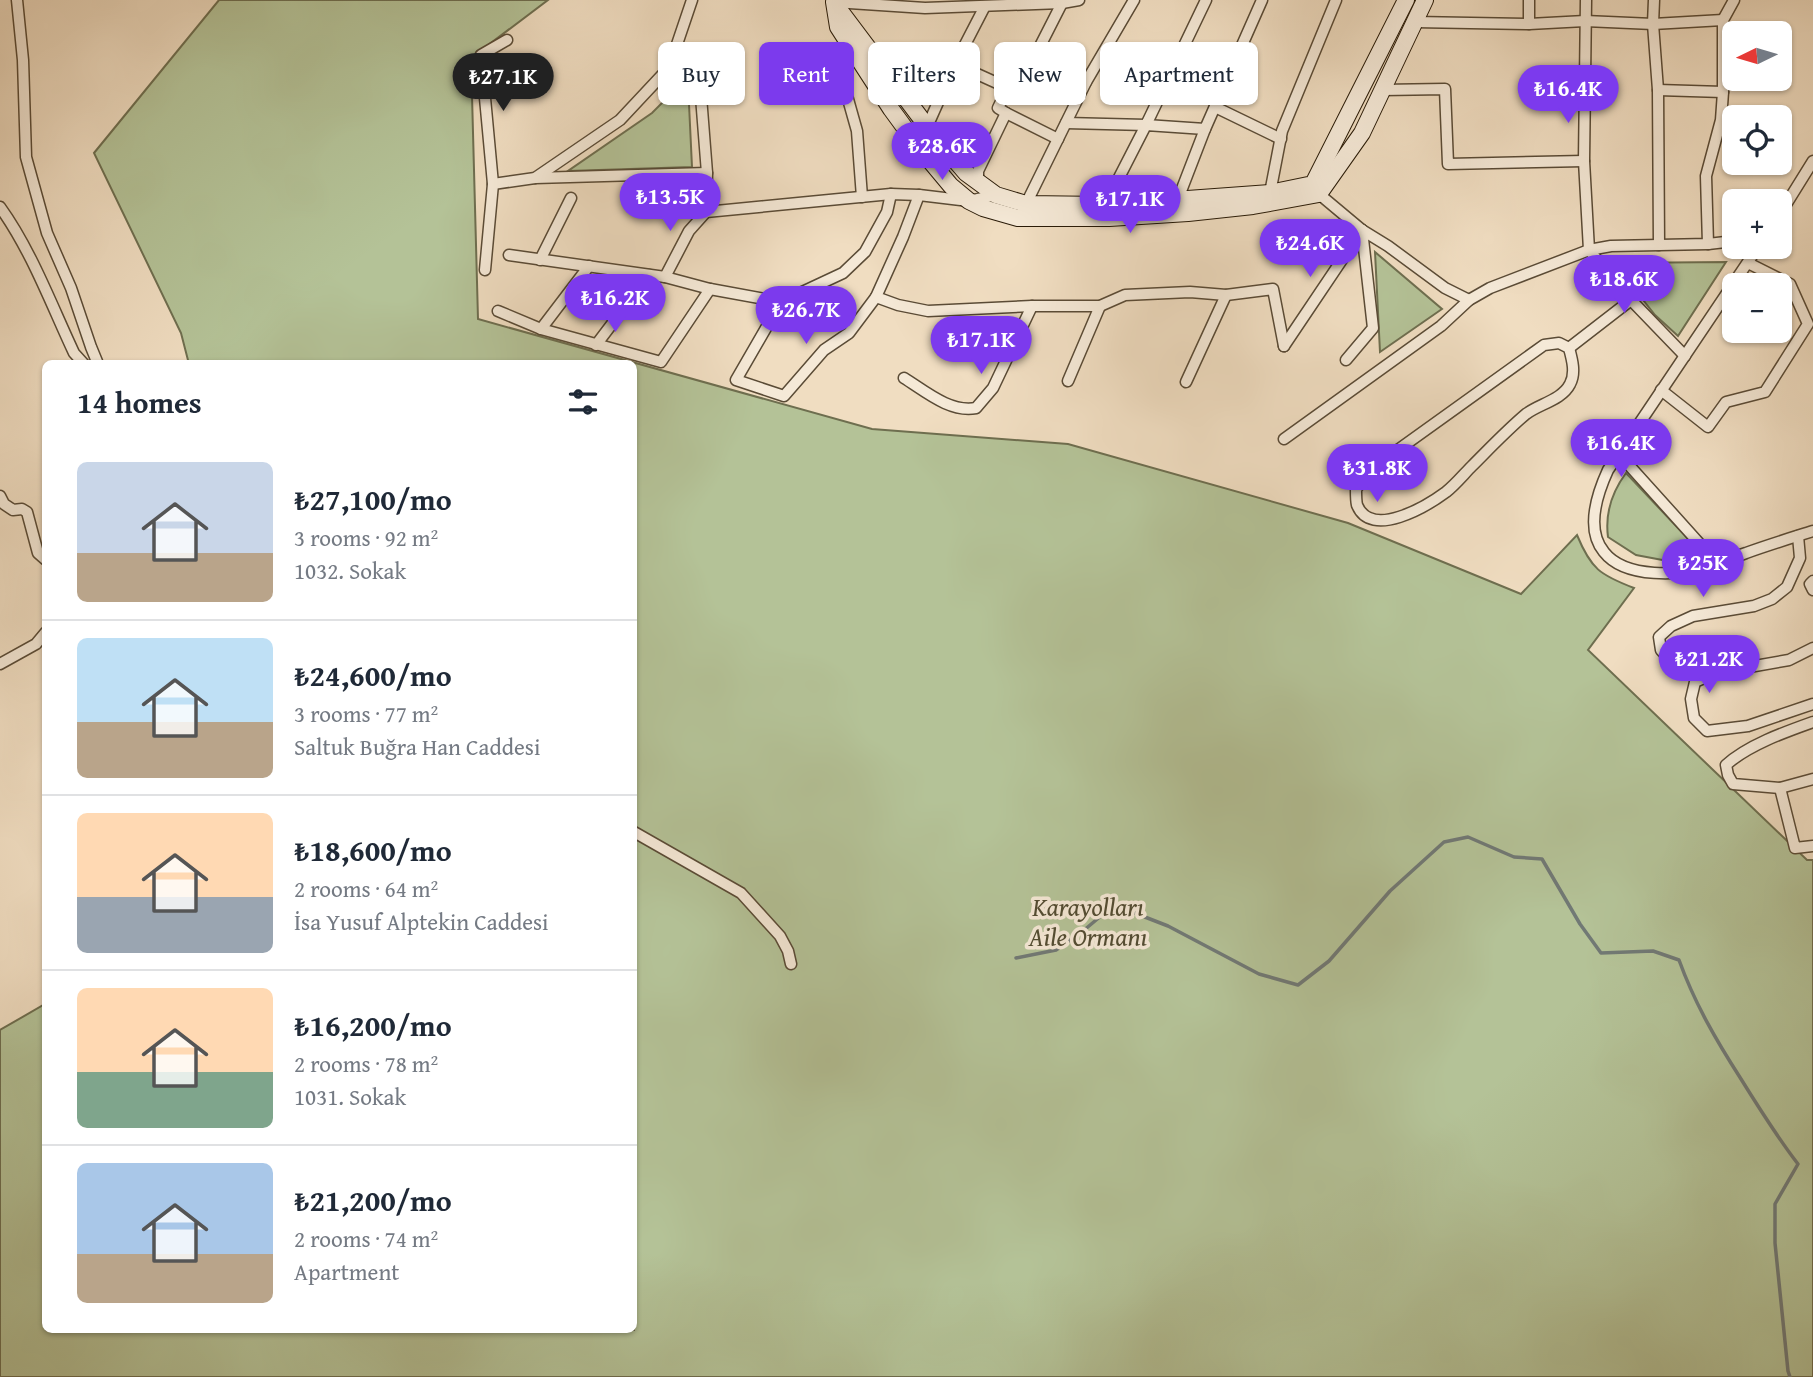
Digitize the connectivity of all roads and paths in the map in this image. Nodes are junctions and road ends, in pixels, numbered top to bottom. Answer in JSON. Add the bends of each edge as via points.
{"nodes":[{"id":1,"x":17,"y":0,"type":"edge"},
{"id":2,"x":692,"y":0,"type":"edge"},
{"id":3,"x":1079,"y":0,"type":"edge"},
{"id":4,"x":1134,"y":0,"type":"edge"},
{"id":5,"x":1206,"y":0,"type":"edge"},
{"id":6,"x":1262,"y":0,"type":"edge"},
{"id":7,"x":1336,"y":0,"type":"edge"},
{"id":8,"x":1406,"y":0,"type":"edge"},
{"id":9,"x":1425,"y":0,"type":"edge"},
{"id":10,"x":1529,"y":0,"type":"edge"},
{"id":11,"x":1586,"y":0,"type":"edge"},
{"id":12,"x":1654,"y":0,"type":"edge"},
{"id":13,"x":1734,"y":0,"type":"edge"},
{"id":14,"x":833,"y":1,"type":"edge"},
{"id":15,"x":1062,"y":3,"type":"junction"},
{"id":16,"x":985,"y":6,"type":"junction"},
{"id":17,"x":1723,"y":20,"type":"junction"},
{"id":18,"x":1585,"y":21,"type":"junction"},
{"id":19,"x":1415,"y":22,"type":"junction"},
{"id":20,"x":1530,"y":24,"type":"junction"},
{"id":21,"x":1653,"y":24,"type":"junction"},
{"id":22,"x":507,"y":40,"type":"dead end"},
{"id":23,"x":678,"y":42,"type":"edge"},
{"id":24,"x":966,"y":42,"type":"edge"},
{"id":25,"x":1042,"y":42,"type":"edge"},
{"id":26,"x":658,"y":79,"type":"edge"},
{"id":27,"x":1086,"y":82,"type":"edge"},
{"id":28,"x":1382,"y":90,"type":"junction"},
{"id":29,"x":1658,"y":90,"type":"junction"},
{"id":30,"x":1723,"y":92,"type":"junction"},
{"id":31,"x":702,"y":105,"type":"edge"},
{"id":32,"x":850,"y":105,"type":"edge"},
{"id":33,"x":937,"y":105,"type":"edge"},
{"id":34,"x":1000,"y":105,"type":"edge"},
{"id":35,"x":1075,"y":105,"type":"edge"},
{"id":36,"x":1215,"y":107,"type":"junction"},
{"id":37,"x":1006,"y":113,"type":"junction"},
{"id":38,"x":1066,"y":123,"type":"junction"},
{"id":39,"x":1146,"y":125,"type":"junction"},
{"id":40,"x":927,"y":127,"type":"junction"},
{"id":41,"x":1205,"y":130,"type":"junction"},
{"id":42,"x":1058,"y":139,"type":"junction"},
{"id":43,"x":1281,"y":139,"type":"junction"},
{"id":44,"x":1584,"y":161,"type":"junction"},
{"id":45,"x":1813,"y":162,"type":"edge"},
{"id":46,"x":707,"y":173,"type":"junction"},
{"id":47,"x":535,"y":178,"type":"junction"},
{"id":48,"x":978,"y":183,"type":"junction"},
{"id":49,"x":493,"y":184,"type":"junction"},
{"id":50,"x":1316,"y":189,"type":"junction"},
{"id":51,"x":1270,"y":193,"type":"junction"},
{"id":52,"x":891,"y":194,"type":"junction"},
{"id":53,"x":919,"y":195,"type":"junction"},
{"id":54,"x":996,"y":195,"type":"junction"},
{"id":55,"x":1792,"y":195,"type":"edge"},
{"id":56,"x":862,"y":197,"type":"junction"},
{"id":57,"x":571,"y":198,"type":"dead end"},
{"id":58,"x":1178,"y":199,"type":"junction"},
{"id":59,"x":969,"y":201,"type":"junction"},
{"id":60,"x":1026,"y":204,"type":"junction"},
{"id":61,"x":1105,"y":205,"type":"junction"},
{"id":62,"x":0,"y":207,"type":"edge"},
{"id":63,"x":706,"y":212,"type":"junction"},
{"id":64,"x":1362,"y":230,"type":"junction"},
{"id":65,"x":1722,"y":242,"type":"edge"},
{"id":66,"x":1707,"y":244,"type":"junction"},
{"id":67,"x":1659,"y":245,"type":"junction"},
{"id":68,"x":1590,"y":250,"type":"junction"},
{"id":69,"x":509,"y":255,"type":"dead end"},
{"id":70,"x":1750,"y":259,"type":"edge"},
{"id":71,"x":540,"y":260,"type":"junction"},
{"id":72,"x":1748,"y":263,"type":"junction"},
{"id":73,"x":589,"y":267,"type":"junction"},
{"id":74,"x":485,"y":270,"type":"dead end"},
{"id":75,"x":649,"y":275,"type":"junction"},
{"id":76,"x":665,"y":277,"type":"junction"},
{"id":77,"x":710,"y":289,"type":"junction"},
{"id":78,"x":1226,"y":295,"type":"junction"},
{"id":79,"x":876,"y":297,"type":"junction"},
{"id":80,"x":1469,"y":300,"type":"junction"},
{"id":81,"x":1631,"y":300,"type":"junction"},
{"id":82,"x":781,"y":302,"type":"junction"},
{"id":83,"x":1032,"y":306,"type":"junction"},
{"id":84,"x":1100,"y":306,"type":"junction"},
{"id":85,"x":498,"y":311,"type":"dead end"},
{"id":86,"x":541,"y":329,"type":"junction"},
{"id":87,"x":596,"y":345,"type":"junction"},
{"id":88,"x":1569,"y":348,"type":"junction"},
{"id":89,"x":1685,"y":356,"type":"junction"},
{"id":90,"x":80,"y":360,"type":"edge"},
{"id":91,"x":96,"y":360,"type":"edge"},
{"id":92,"x":1346,"y":360,"type":"dead end"},
{"id":93,"x":904,"y":378,"type":"dead end"},
{"id":94,"x":1068,"y":381,"type":"dead end"},
{"id":95,"x":1186,"y":382,"type":"dead end"},
{"id":96,"x":1661,"y":390,"type":"junction"},
{"id":97,"x":1284,"y":439,"type":"dead end"},
{"id":98,"x":1618,"y":453,"type":"junction"},
{"id":99,"x":0,"y":495,"type":"edge"},
{"id":100,"x":1813,"y":531,"type":"edge"},
{"id":101,"x":1798,"y":536,"type":"junction"},
{"id":102,"x":42,"y":556,"type":"edge"},
{"id":103,"x":1709,"y":567,"type":"junction"},
{"id":104,"x":1813,"y":581,"type":"edge"},
{"id":105,"x":1813,"y":590,"type":"edge"},
{"id":106,"x":42,"y":637,"type":"edge"},
{"id":107,"x":1813,"y":648,"type":"edge"},
{"id":108,"x":0,"y":664,"type":"edge"},
{"id":109,"x":1674,"y":664,"type":"dead end"},
{"id":110,"x":1813,"y":704,"type":"edge"},
{"id":111,"x":1813,"y":722,"type":"edge"},
{"id":112,"x":1813,"y":779,"type":"edge"},
{"id":113,"x":1780,"y":789,"type":"junction"},
{"id":114,"x":637,"y":834,"type":"edge"},
{"id":115,"x":1813,"y":846,"type":"edge"},
{"id":116,"x":791,"y":964,"type":"dead end"}],
"edges":[{"from":1,"to":91,"type":"street","via":[[26,157],[47,233]]},
{"from":2,"to":23,"type":"street"},
{"from":3,"to":15,"type":"street"},
{"from":4,"to":27,"type":"street"},
{"from":5,"to":39,"type":"street"},
{"from":6,"to":36,"type":"street"},
{"from":7,"to":43,"type":"street"},
{"from":8,"to":50,"type":"street"},
{"from":9,"to":19,"type":"street"},
{"from":10,"to":20,"type":"street"},
{"from":11,"to":18,"type":"street"},
{"from":12,"to":21,"type":"street"},
{"from":13,"to":17,"type":"street"},
{"from":14,"to":16,"type":"street","via":[[925,8]]},
{"from":14,"to":40,"type":"street"},
{"from":14,"to":59,"type":"street","via":[[838,27],[891,109],[920,150]]},
{"from":15,"to":16,"type":"street"},
{"from":15,"to":25,"type":"street"},
{"from":16,"to":24,"type":"street"},
{"from":17,"to":21,"type":"street"},
{"from":17,"to":30,"type":"street"},
{"from":18,"to":20,"type":"street"},
{"from":18,"to":21,"type":"street"},
{"from":18,"to":44,"type":"street"},
{"from":19,"to":20,"type":"street"},
{"from":19,"to":28,"type":"street"},
{"from":21,"to":29,"type":"street"},
{"from":22,"to":49,"type":"street","via":[[481,55]]},
{"from":26,"to":47,"type":"street","via":[[620,120]]},
{"from":28,"to":44,"type":"street","via":[[1445,89],[1448,164]]},
{"from":28,"to":50,"type":"street","via":[[1362,133]]},
{"from":29,"to":30,"type":"street"},
{"from":29,"to":67,"type":"street"},
{"from":30,"to":66,"type":"street","via":[[1721,120],[1706,176]]},
{"from":31,"to":46,"type":"street"},
{"from":32,"to":56,"type":"street","via":[[857,131]]},
{"from":33,"to":40,"type":"street"},
{"from":34,"to":37,"type":"street"},
{"from":35,"to":38,"type":"street"},
{"from":36,"to":41,"type":"street"},
{"from":36,"to":43,"type":"street"},
{"from":37,"to":42,"type":"street"},
{"from":37,"to":48,"type":"street","via":[[978,171]]},
{"from":38,"to":39,"type":"street"},
{"from":38,"to":42,"type":"street"},
{"from":39,"to":41,"type":"street"},
{"from":39,"to":61,"type":"street"},
{"from":40,"to":48,"type":"street"},
{"from":41,"to":58,"type":"street"},
{"from":42,"to":60,"type":"street"},
{"from":43,"to":51,"type":"street"},
{"from":44,"to":68,"type":"street"},
{"from":45,"to":55,"type":"street"},
{"from":46,"to":47,"type":"street"},
{"from":46,"to":63,"type":"street"},
{"from":47,"to":49,"type":"street"},
{"from":48,"to":54,"type":"street"},
{"from":49,"to":74,"type":"street"},
{"from":50,"to":51,"type":"street"},
{"from":50,"to":59,"type":"street","via":[[1253,206],[1109,218],[1018,218]]},
{"from":50,"to":64,"type":"street"},
{"from":51,"to":58,"type":"street"},
{"from":52,"to":53,"type":"street"},
{"from":52,"to":56,"type":"street"},
{"from":52,"to":82,"type":"street","via":[[887,212],[865,252],[843,272]]},
{"from":53,"to":59,"type":"street"},
{"from":53,"to":79,"type":"street"},
{"from":54,"to":59,"type":"street"},
{"from":54,"to":60,"type":"street"},
{"from":56,"to":63,"type":"street"},
{"from":57,"to":71,"type":"street"},
{"from":58,"to":61,"type":"street"},
{"from":60,"to":61,"type":"street"},
{"from":62,"to":90,"type":"street"},
{"from":63,"to":76,"type":"street","via":[[689,231]]},
{"from":64,"to":78,"type":"street","via":[[1284,346],[1273,289]]},
{"from":64,"to":80,"type":"street"},
{"from":64,"to":92,"type":"street","via":[[1373,328]]},
{"from":65,"to":66,"type":"street"},
{"from":66,"to":67,"type":"street"},
{"from":67,"to":68,"type":"street"},
{"from":68,"to":80,"type":"street"},
{"from":68,"to":81,"type":"street"},
{"from":69,"to":71,"type":"street"},
{"from":70,"to":72,"type":"street"},
{"from":71,"to":73,"type":"street"},
{"from":72,"to":89,"type":"street"},
{"from":72,"to":96,"type":"street","via":[[1790,284],[1808,324],[1765,392],[1726,402],[1708,428]]},
{"from":73,"to":75,"type":"street"},
{"from":73,"to":86,"type":"street"},
{"from":75,"to":76,"type":"street"},
{"from":75,"to":87,"type":"street"},
{"from":76,"to":77,"type":"street"},
{"from":77,"to":82,"type":"street"},
{"from":77,"to":87,"type":"street","via":[[661,362]]},
{"from":78,"to":84,"type":"street","via":[[1125,295]]},
{"from":78,"to":95,"type":"street"},
{"from":79,"to":82,"type":"street","via":[[849,333],[824,350],[784,396],[736,380]]},
{"from":79,"to":83,"type":"street","via":[[928,312]]},
{"from":80,"to":97,"type":"street","via":[[1441,326]]},
{"from":81,"to":88,"type":"street"},
{"from":81,"to":89,"type":"street"},
{"from":83,"to":84,"type":"street"},
{"from":83,"to":93,"type":"street","via":[[993,388],[976,408],[953,407]]},
{"from":84,"to":94,"type":"street"},
{"from":85,"to":86,"type":"street"},
{"from":86,"to":87,"type":"street"},
{"from":88,"to":88,"type":"street","via":[[1573,361],[1569,385],[1529,412],[1447,491],[1410,514],[1389,520],[1373,520],[1363,514],[1356,489],[1374,467],[1544,345],[1559,343]]},
{"from":89,"to":96,"type":"street"},
{"from":96,"to":98,"type":"street"},
{"from":98,"to":103,"type":"street","via":[[1699,543]]},
{"from":98,"to":103,"type":"street","via":[[1594,512],[1600,548],[1618,565],[1655,573]]},
{"from":99,"to":102,"type":"street","via":[[13,510],[27,512]]},
{"from":100,"to":101,"type":"street"},
{"from":101,"to":103,"type":"street"},
{"from":101,"to":109,"type":"street","via":[[1800,558],[1787,587],[1772,599],[1693,617],[1659,637],[1661,650]]},
{"from":104,"to":105,"type":"street"},
{"from":106,"to":108,"type":"street"},
{"from":107,"to":110,"type":"street","via":[[1789,660],[1715,673],[1695,682],[1691,699],[1694,718],[1707,731],[1748,726]]},
{"from":111,"to":113,"type":"street","via":[[1737,755],[1726,765],[1734,785]]},
{"from":112,"to":113,"type":"street"},
{"from":113,"to":115,"type":"street","via":[[1795,848]]},
{"from":114,"to":116,"type":"street","via":[[741,893],[779,936]]}]}
